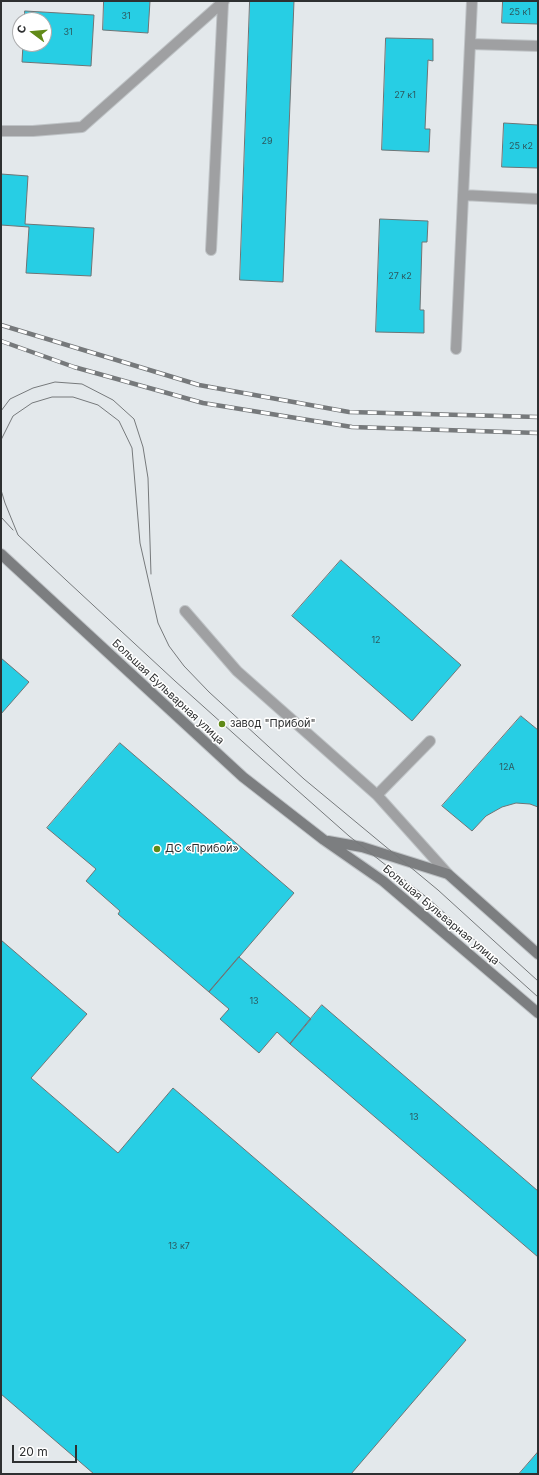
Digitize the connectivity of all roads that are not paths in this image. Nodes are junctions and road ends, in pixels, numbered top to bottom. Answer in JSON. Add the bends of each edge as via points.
{"nodes":[{"id":1,"x":472,"y":1,"type":"edge"},
{"id":2,"x":224,"y":2,"type":"edge"},
{"id":3,"x":470,"y":44,"type":"junction"},
{"id":4,"x":538,"y":46,"type":"edge"},
{"id":5,"x":1,"y":131,"type":"edge"},
{"id":6,"x":463,"y":195,"type":"junction"},
{"id":7,"x":538,"y":199,"type":"edge"},
{"id":8,"x":211,"y":250,"type":"dead end"},
{"id":9,"x":456,"y":349,"type":"dead end"},
{"id":10,"x":1,"y":554,"type":"edge"},
{"id":11,"x":185,"y":611,"type":"dead end"},
{"id":12,"x":430,"y":741,"type":"dead end"},
{"id":13,"x":377,"y":795,"type":"junction"},
{"id":14,"x":324,"y":840,"type":"junction"},
{"id":15,"x":448,"y":874,"type":"junction"},
{"id":16,"x":538,"y":954,"type":"edge"},
{"id":17,"x":538,"y":1013,"type":"edge"}],
"edges":[{"from":1,"to":3,"type":"lane"},
{"from":2,"to":5,"type":"lane","via":[[82,127]]},
{"from":2,"to":8,"type":"lane"},
{"from":3,"to":4,"type":"lane"},
{"from":3,"to":6,"type":"lane"},
{"from":6,"to":7,"type":"lane"},
{"from":6,"to":9,"type":"lane"},
{"from":10,"to":14,"type":"main road","name":"Большая Бульварная улица","via":[[243,777]]},
{"from":11,"to":13,"type":"lane","via":[[237,671]]},
{"from":12,"to":13,"type":"lane"},
{"from":13,"to":15,"type":"lane"},
{"from":14,"to":15,"type":"main road","name":"Большая Бульварная улица","via":[[362,847]]},
{"from":14,"to":17,"type":"main road","name":"Большая Бульварная улица","via":[[383,880]]},
{"from":15,"to":16,"type":"main road","name":"Большая Бульварная улица"}]}
